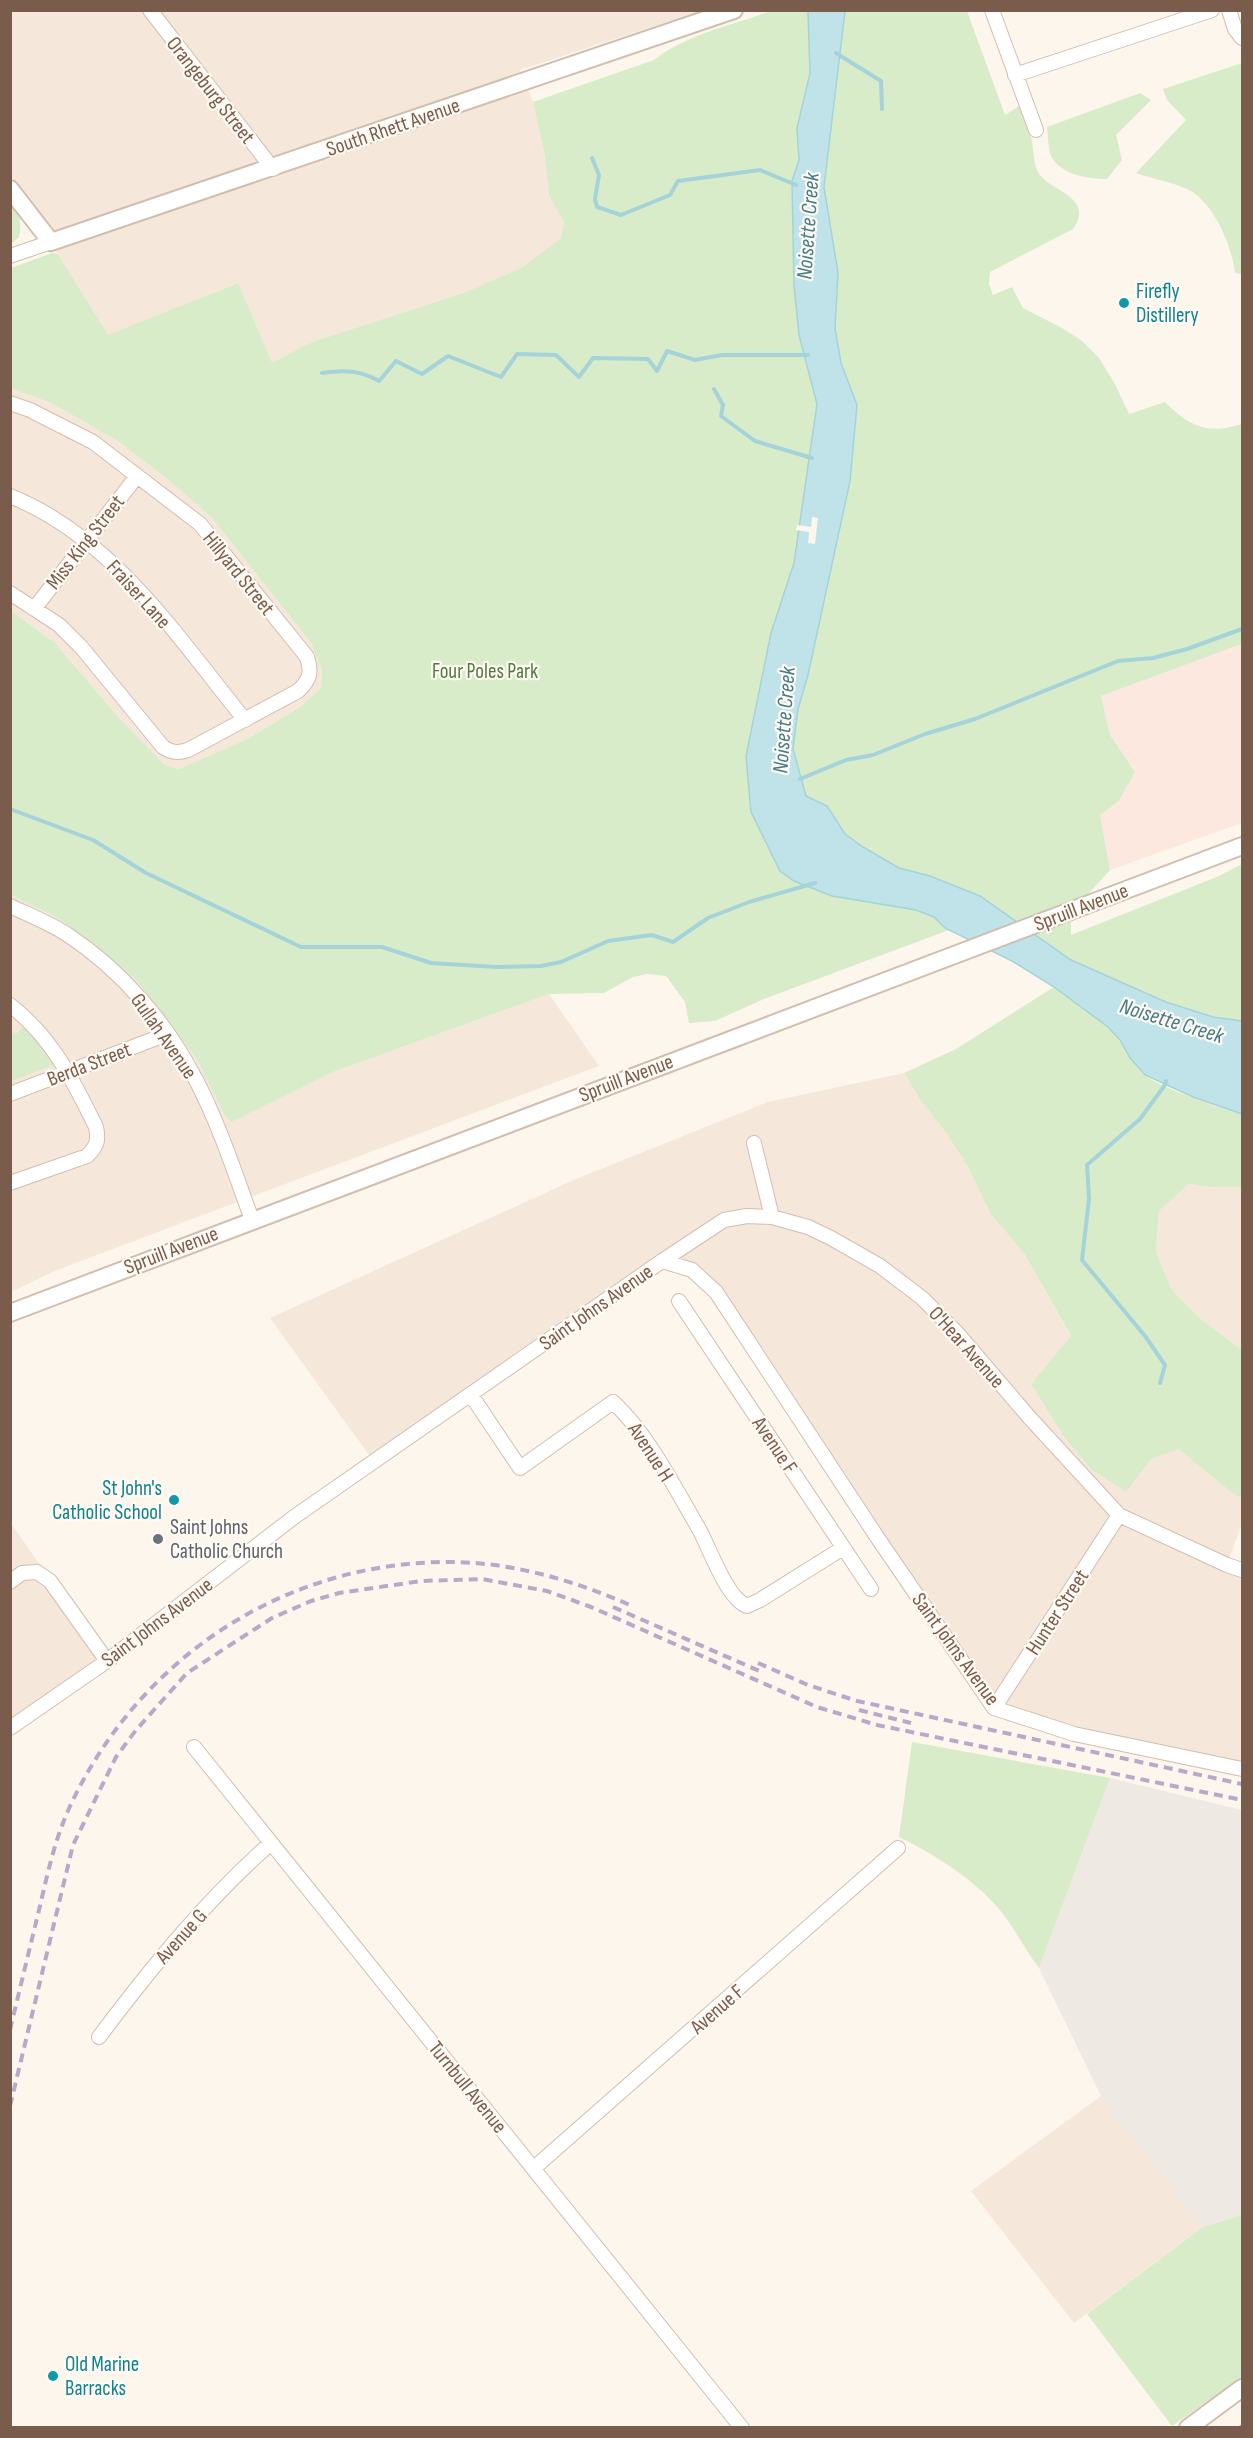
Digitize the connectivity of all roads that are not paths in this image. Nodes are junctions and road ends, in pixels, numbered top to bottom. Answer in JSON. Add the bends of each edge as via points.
{"nodes":[{"id":1,"x":150,"y":10,"type":"edge"},
{"id":2,"x":734,"y":10,"type":"edge"},
{"id":3,"x":992,"y":10,"type":"edge"},
{"id":4,"x":1212,"y":10,"type":"edge"},
{"id":5,"x":1229,"y":10,"type":"edge"},
{"id":6,"x":1242,"y":38,"type":"edge"},
{"id":7,"x":1016,"y":75,"type":"junction"},
{"id":8,"x":1036,"y":130,"type":"dead end"},
{"id":9,"x":273,"y":169,"type":"junction"},
{"id":10,"x":10,"y":189,"type":"edge"},
{"id":11,"x":51,"y":242,"type":"junction"},
{"id":12,"x":10,"y":256,"type":"edge"},
{"id":13,"x":10,"y":403,"type":"edge"},
{"id":14,"x":137,"y":476,"type":"junction"},
{"id":15,"x":10,"y":496,"type":"edge"},
{"id":16,"x":86,"y":541,"type":"junction"},
{"id":17,"x":10,"y":593,"type":"edge"},
{"id":18,"x":34,"y":609,"type":"junction"},
{"id":19,"x":245,"y":720,"type":"junction"},
{"id":20,"x":1242,"y":846,"type":"edge"},
{"id":21,"x":10,"y":906,"type":"edge"},
{"id":22,"x":10,"y":1005,"type":"edge"},
{"id":23,"x":167,"y":1034,"type":"junction"},
{"id":24,"x":69,"y":1072,"type":"junction"},
{"id":25,"x":10,"y":1094,"type":"edge"},
{"id":26,"x":754,"y":1143,"type":"dead end"},
{"id":27,"x":10,"y":1183,"type":"edge"},
{"id":28,"x":772,"y":1216,"type":"junction"},
{"id":29,"x":252,"y":1220,"type":"junction"},
{"id":30,"x":662,"y":1261,"type":"junction"},
{"id":31,"x":679,"y":1302,"type":"dead end"},
{"id":32,"x":10,"y":1313,"type":"edge"},
{"id":33,"x":471,"y":1395,"type":"junction"},
{"id":34,"x":1119,"y":1515,"type":"junction"},
{"id":35,"x":843,"y":1548,"type":"junction"},
{"id":36,"x":1242,"y":1570,"type":"edge"},
{"id":37,"x":10,"y":1582,"type":"edge"},
{"id":38,"x":871,"y":1589,"type":"dead end"},
{"id":39,"x":106,"y":1661,"type":"junction"},
{"id":40,"x":994,"y":1708,"type":"junction"},
{"id":41,"x":10,"y":1728,"type":"edge"},
{"id":42,"x":195,"y":1747,"type":"dead end"},
{"id":43,"x":1242,"y":1769,"type":"edge"},
{"id":44,"x":272,"y":1843,"type":"junction"},
{"id":45,"x":898,"y":1848,"type":"dead end"},
{"id":46,"x":99,"y":2037,"type":"dead end"},
{"id":47,"x":534,"y":2168,"type":"junction"},
{"id":48,"x":1242,"y":2388,"type":"edge"},
{"id":49,"x":742,"y":2427,"type":"edge"},
{"id":50,"x":1188,"y":2427,"type":"edge"}],
"edges":[{"from":1,"to":9,"type":"street","name":"Orangeburg Street"},
{"from":2,"to":9,"type":"street","name":"South Rhett Avenue"},
{"from":3,"to":7,"type":"street"},
{"from":4,"to":7,"type":"street"},
{"from":5,"to":6,"type":"street"},
{"from":7,"to":8,"type":"street"},
{"from":9,"to":11,"type":"street","name":"South Rhett Avenue"},
{"from":10,"to":11,"type":"street"},
{"from":11,"to":12,"type":"street"},
{"from":13,"to":14,"type":"street","name":"Hillyard Street","via":[[93,442]]},
{"from":14,"to":16,"type":"street","name":"Miss King Street"},
{"from":14,"to":19,"type":"street","name":"Hillyard Street","via":[[200,524],[307,657],[307,682]]},
{"from":15,"to":16,"type":"street","name":"Fraiser Lane","via":[[48,515]]},
{"from":16,"to":18,"type":"street","name":"Miss King Street"},
{"from":16,"to":19,"type":"street","name":"Fraiser Lane","via":[[123,572]]},
{"from":17,"to":18,"type":"street"},
{"from":18,"to":19,"type":"street","name":"Hillyard Street","via":[[59,625],[82,648],[170,752],[188,750]]},
{"from":20,"to":29,"type":"street","name":"Spruill Avenue"},
{"from":21,"to":23,"type":"street","name":"Gullah Avenue","via":[[67,934],[105,964],[144,1002]]},
{"from":22,"to":24,"type":"street","via":[[42,1036]]},
{"from":23,"to":24,"type":"street","name":"Berda Street"},
{"from":23,"to":29,"type":"street","name":"Gullah Avenue","via":[[200,1088]]},
{"from":24,"to":25,"type":"street","name":"Berda Street"},
{"from":24,"to":27,"type":"street","via":[[96,1127],[97,1146],[87,1156]]},
{"from":26,"to":28,"type":"street"},
{"from":28,"to":30,"type":"street","name":"O'Hear Avenue","via":[[724,1220]]},
{"from":28,"to":34,"type":"street","name":"O'Hear Avenue","via":[[831,1239],[880,1266],[922,1298]]},
{"from":29,"to":32,"type":"street","name":"Spruill Avenue"},
{"from":30,"to":33,"type":"street","name":"Saint Johns Avenue"},
{"from":30,"to":40,"type":"street","name":"Saint Johns Avenue","via":[[692,1270],[716,1292]]},
{"from":31,"to":35,"type":"street","name":"Avenue F"},
{"from":33,"to":35,"type":"street","name":"Avenue H","via":[[520,1468],[613,1402],[641,1434],[741,1604],[747,1606],[760,1600]]},
{"from":33,"to":39,"type":"street","name":"Saint Johns Avenue","via":[[294,1517]]},
{"from":34,"to":36,"type":"street","name":"O'Hear Avenue"},
{"from":34,"to":40,"type":"street","name":"Hunter Street"},
{"from":35,"to":38,"type":"street","name":"Avenue F"},
{"from":37,"to":39,"type":"street","via":[[22,1573],[37,1572],[50,1581]]},
{"from":39,"to":41,"type":"street","name":"Saint Johns Avenue"},
{"from":40,"to":43,"type":"street","name":"Saint Johns Avenue","via":[[1074,1734]]},
{"from":42,"to":44,"type":"street","name":"Turnbull Avenue"},
{"from":44,"to":46,"type":"street","name":"Avenue G","via":[[228,1883],[150,1971]]},
{"from":44,"to":47,"type":"street","name":"Turnbull Avenue"},
{"from":45,"to":47,"type":"street","name":"Avenue F"},
{"from":47,"to":49,"type":"street","name":"Turnbull Avenue"},
{"from":48,"to":50,"type":"street"}]}
